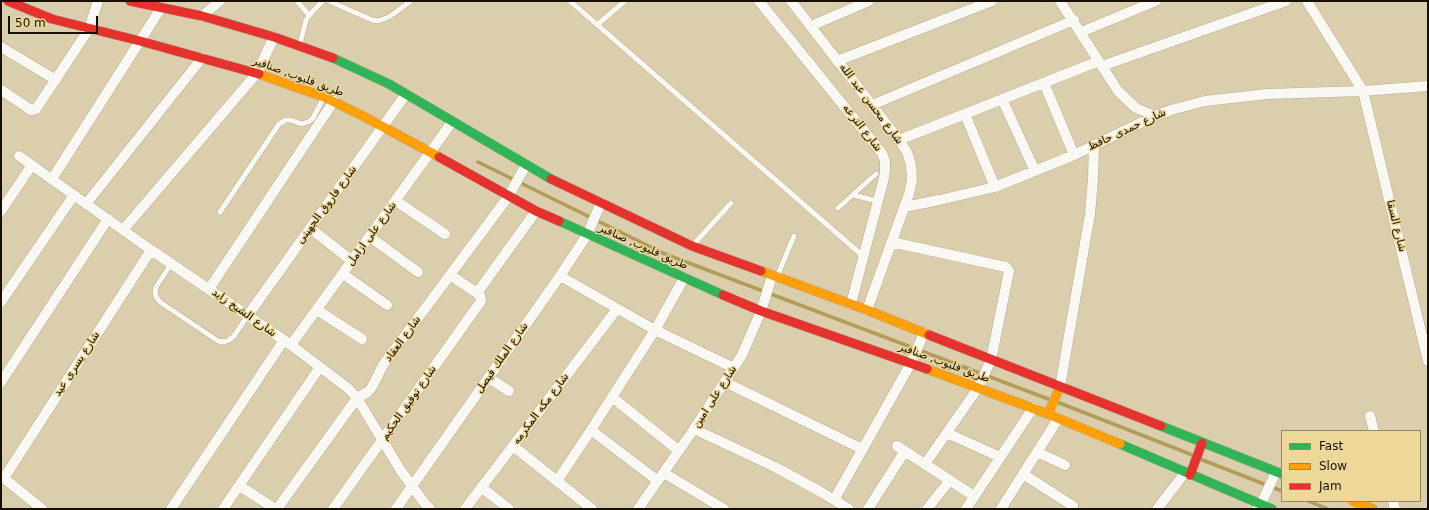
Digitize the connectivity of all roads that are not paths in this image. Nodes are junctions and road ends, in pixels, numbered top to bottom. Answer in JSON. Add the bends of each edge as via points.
{"nodes":[{"id":1,"x":8,"y":1,"type":"edge"},
{"id":2,"x":98,"y":1,"type":"edge"},
{"id":3,"x":130,"y":1,"type":"edge"},
{"id":4,"x":220,"y":1,"type":"edge"},
{"id":5,"x":297,"y":1,"type":"edge"},
{"id":6,"x":323,"y":1,"type":"edge"},
{"id":7,"x":329,"y":1,"type":"edge"},
{"id":8,"x":412,"y":1,"type":"edge"},
{"id":9,"x":570,"y":1,"type":"edge"},
{"id":10,"x":625,"y":1,"type":"edge"},
{"id":11,"x":759,"y":1,"type":"edge"},
{"id":12,"x":791,"y":1,"type":"edge"},
{"id":13,"x":869,"y":1,"type":"edge"},
{"id":14,"x":992,"y":1,"type":"edge"},
{"id":15,"x":1060,"y":1,"type":"edge"},
{"id":16,"x":1156,"y":1,"type":"edge"},
{"id":17,"x":1286,"y":1,"type":"edge"},
{"id":18,"x":1307,"y":1,"type":"edge"},
{"id":19,"x":146,"y":2,"type":"edge"},
{"id":20,"x":161,"y":8,"type":"junction"},
{"id":21,"x":309,"y":15,"type":"junction"},
{"id":22,"x":202,"y":16,"type":"junction"},
{"id":23,"x":1074,"y":20,"type":"junction"},
{"id":24,"x":598,"y":24,"type":"junction"},
{"id":25,"x":811,"y":26,"type":"junction"},
{"id":26,"x":89,"y":29,"type":"junction"},
{"id":27,"x":1081,"y":32,"type":"junction"},
{"id":28,"x":274,"y":37,"type":"junction"},
{"id":29,"x":140,"y":41,"type":"junction"},
{"id":30,"x":299,"y":46,"type":"junction"},
{"id":31,"x":1,"y":47,"type":"edge"},
{"id":32,"x":202,"y":58,"type":"junction"},
{"id":33,"x":838,"y":61,"type":"junction"},
{"id":34,"x":1101,"y":63,"type":"junction"},
{"id":35,"x":257,"y":74,"type":"junction"},
{"id":36,"x":56,"y":80,"type":"junction"},
{"id":37,"x":1044,"y":83,"type":"junction"},
{"id":38,"x":1428,"y":86,"type":"edge"},
{"id":39,"x":1,"y":90,"type":"edge"},
{"id":40,"x":1363,"y":91,"type":"junction"},
{"id":41,"x":406,"y":94,"type":"junction"},
{"id":42,"x":324,"y":96,"type":"junction"},
{"id":43,"x":1002,"y":99,"type":"junction"},
{"id":44,"x":334,"y":101,"type":"junction"},
{"id":45,"x":872,"y":105,"type":"junction"},
{"id":46,"x":965,"y":114,"type":"junction"},
{"id":47,"x":1156,"y":116,"type":"junction"},
{"id":48,"x":452,"y":122,"type":"junction"},
{"id":49,"x":383,"y":127,"type":"junction"},
{"id":50,"x":899,"y":140,"type":"junction"},
{"id":51,"x":1094,"y":145,"type":"junction"},
{"id":52,"x":430,"y":154,"type":"junction"},
{"id":53,"x":1074,"y":155,"type":"junction"},
{"id":54,"x":19,"y":156,"type":"dead end"},
{"id":55,"x":32,"y":165,"type":"junction"},
{"id":56,"x":526,"y":165,"type":"junction"},
{"id":57,"x":1035,"y":172,"type":"junction"},
{"id":58,"x":876,"y":174,"type":"dead end"},
{"id":59,"x":52,"y":179,"type":"junction"},
{"id":60,"x":995,"y":187,"type":"junction"},
{"id":61,"x":853,"y":194,"type":"junction"},
{"id":62,"x":74,"y":195,"type":"junction"},
{"id":63,"x":508,"y":197,"type":"junction"},
{"id":64,"x":396,"y":201,"type":"junction"},
{"id":65,"x":877,"y":201,"type":"junction"},
{"id":66,"x":601,"y":203,"type":"junction"},
{"id":67,"x":731,"y":203,"type":"dead end"},
{"id":68,"x":86,"y":204,"type":"junction"},
{"id":69,"x":905,"y":207,"type":"junction"},
{"id":70,"x":838,"y":208,"type":"dead end"},
{"id":71,"x":1,"y":211,"type":"edge"},
{"id":72,"x":536,"y":211,"type":"junction"},
{"id":73,"x":220,"y":212,"type":"dead end"},
{"id":74,"x":108,"y":219,"type":"junction"},
{"id":75,"x":310,"y":228,"type":"junction"},
{"id":76,"x":123,"y":230,"type":"junction"},
{"id":77,"x":445,"y":234,"type":"dead end"},
{"id":78,"x":587,"y":235,"type":"junction"},
{"id":79,"x":794,"y":236,"type":"dead end"},
{"id":80,"x":370,"y":237,"type":"junction"},
{"id":81,"x":891,"y":242,"type":"junction"},
{"id":82,"x":692,"y":246,"type":"junction"},
{"id":83,"x":150,"y":250,"type":"junction"},
{"id":84,"x":863,"y":256,"type":"junction"},
{"id":85,"x":352,"y":261,"type":"junction"},
{"id":86,"x":171,"y":264,"type":"junction"},
{"id":87,"x":418,"y":272,"type":"dead end"},
{"id":88,"x":343,"y":274,"type":"junction"},
{"id":89,"x":450,"y":275,"type":"junction"},
{"id":90,"x":560,"y":276,"type":"junction"},
{"id":91,"x":774,"y":277,"type":"junction"},
{"id":92,"x":684,"y":278,"type":"junction"},
{"id":93,"x":209,"y":289,"type":"junction"},
{"id":94,"x":479,"y":294,"type":"junction"},
{"id":95,"x":1,"y":302,"type":"edge"},
{"id":96,"x":851,"y":304,"type":"junction"},
{"id":97,"x":387,"y":305,"type":"dead end"},
{"id":98,"x":617,"y":309,"type":"junction"},
{"id":99,"x":317,"y":310,"type":"junction"},
{"id":100,"x":867,"y":310,"type":"junction"},
{"id":101,"x":761,"y":311,"type":"junction"},
{"id":102,"x":248,"y":315,"type":"junction"},
{"id":103,"x":655,"y":330,"type":"junction"},
{"id":104,"x":924,"y":333,"type":"junction"},
{"id":105,"x":362,"y":339,"type":"dead end"},
{"id":106,"x":287,"y":343,"type":"junction"},
{"id":107,"x":991,"y":360,"type":"junction"},
{"id":108,"x":1428,"y":361,"type":"edge"},
{"id":109,"x":911,"y":363,"type":"junction"},
{"id":110,"x":320,"y":367,"type":"junction"},
{"id":111,"x":734,"y":368,"type":"junction"},
{"id":112,"x":489,"y":378,"type":"junction"},
{"id":113,"x":1,"y":382,"type":"edge"},
{"id":114,"x":725,"y":382,"type":"junction"},
{"id":115,"x":1060,"y":387,"type":"junction"},
{"id":116,"x":978,"y":388,"type":"junction"},
{"id":117,"x":509,"y":391,"type":"dead end"},
{"id":118,"x":612,"y":397,"type":"junction"},
{"id":119,"x":357,"y":398,"type":"junction"},
{"id":120,"x":1032,"y":408,"type":"junction"},
{"id":121,"x":1048,"y":414,"type":"junction"},
{"id":122,"x":1370,"y":416,"type":"dead end"},
{"id":123,"x":1058,"y":419,"type":"junction"},
{"id":124,"x":694,"y":429,"type":"junction"},
{"id":125,"x":591,"y":430,"type":"junction"},
{"id":126,"x":1374,"y":430,"type":"edge"},
{"id":127,"x":947,"y":433,"type":"junction"},
{"id":128,"x":383,"y":439,"type":"junction"},
{"id":129,"x":1202,"y":443,"type":"junction"},
{"id":130,"x":513,"y":446,"type":"junction"},
{"id":131,"x":862,"y":449,"type":"junction"},
{"id":132,"x":679,"y":451,"type":"junction"},
{"id":133,"x":1037,"y":452,"type":"junction"},
{"id":134,"x":1000,"y":457,"type":"junction"},
{"id":135,"x":925,"y":464,"type":"junction"},
{"id":136,"x":1065,"y":465,"type":"dead end"},
{"id":137,"x":1279,"y":473,"type":"edge"},
{"id":138,"x":1023,"y":474,"type":"junction"},
{"id":139,"x":1188,"y":474,"type":"junction"},
{"id":140,"x":2,"y":477,"type":"edge"},
{"id":141,"x":660,"y":477,"type":"junction"},
{"id":142,"x":950,"y":480,"type":"junction"},
{"id":143,"x":556,"y":481,"type":"junction"},
{"id":144,"x":240,"y":486,"type":"junction"},
{"id":145,"x":412,"y":486,"type":"junction"},
{"id":146,"x":481,"y":487,"type":"junction"},
{"id":147,"x":974,"y":496,"type":"junction"},
{"id":148,"x":834,"y":500,"type":"junction"},
{"id":149,"x":1356,"y":502,"type":"edge"},
{"id":150,"x":1073,"y":506,"type":"dead end"},
{"id":151,"x":1259,"y":507,"type":"edge"},
{"id":152,"x":42,"y":509,"type":"edge"},
{"id":153,"x":172,"y":509,"type":"edge"},
{"id":154,"x":223,"y":509,"type":"edge"},
{"id":155,"x":276,"y":509,"type":"edge"},
{"id":156,"x":333,"y":509,"type":"edge"},
{"id":157,"x":396,"y":509,"type":"edge"},
{"id":158,"x":430,"y":509,"type":"edge"},
{"id":159,"x":465,"y":509,"type":"edge"},
{"id":160,"x":509,"y":509,"type":"edge"},
{"id":161,"x":592,"y":509,"type":"edge"},
{"id":162,"x":638,"y":509,"type":"edge"},
{"id":163,"x":724,"y":509,"type":"edge"},
{"id":164,"x":849,"y":509,"type":"edge"},
{"id":165,"x":868,"y":509,"type":"edge"},
{"id":166,"x":926,"y":509,"type":"edge"},
{"id":167,"x":966,"y":509,"type":"edge"},
{"id":168,"x":1002,"y":509,"type":"edge"},
{"id":169,"x":1157,"y":509,"type":"edge"},
{"id":170,"x":1272,"y":509,"type":"edge"},
{"id":171,"x":1373,"y":509,"type":"edge"}],
"edges":[{"from":1,"to":26,"type":"street","name":"طريق قليوب, صنافير","via":[[52,19]]},
{"from":2,"to":26,"type":"street"},
{"from":3,"to":19,"type":"street","name":"طريق قليوب, صنافير"},
{"from":4,"to":22,"type":"street"},
{"from":5,"to":21,"type":"lane"},
{"from":6,"to":21,"type":"lane"},
{"from":7,"to":8,"type":"lane","via":[[378,21],[389,18]]},
{"from":9,"to":24,"type":"lane"},
{"from":10,"to":24,"type":"lane"},
{"from":11,"to":65,"type":"street","name":"شارع الترعه","via":[[882,153],[885,170]]},
{"from":12,"to":25,"type":"street","name":"شارع محسن عبد الله"},
{"from":13,"to":25,"type":"street"},
{"from":14,"to":33,"type":"street"},
{"from":15,"to":23,"type":"street"},
{"from":16,"to":27,"type":"street"},
{"from":17,"to":34,"type":"street"},
{"from":18,"to":40,"type":"street","name":"شارع السقا"},
{"from":19,"to":20,"type":"street","name":"طريق قليوب, صنافير"},
{"from":20,"to":22,"type":"street","name":"طريق قليوب, صنافير"},
{"from":20,"to":29,"type":"street"},
{"from":21,"to":30,"type":"lane"},
{"from":22,"to":28,"type":"street","name":"طريق قليوب, صنافير"},
{"from":23,"to":27,"type":"street"},
{"from":23,"to":45,"type":"street"},
{"from":24,"to":84,"type":"lane"},
{"from":25,"to":33,"type":"street","name":"شارع محسن عبد الله"},
{"from":26,"to":29,"type":"street","name":"طريق قليوب, صنافير"},
{"from":26,"to":36,"type":"street"},
{"from":27,"to":34,"type":"street"},
{"from":28,"to":30,"type":"street","name":"طريق قليوب, صنافير"},
{"from":28,"to":35,"type":"street"},
{"from":29,"to":32,"type":"street","name":"طريق قليوب, صنافير"},
{"from":29,"to":59,"type":"street"},
{"from":30,"to":41,"type":"street","name":"طريق قليوب, صنافير","via":[[354,67]]},
{"from":31,"to":36,"type":"street"},
{"from":32,"to":35,"type":"street","name":"طريق قليوب, صنافير"},
{"from":32,"to":68,"type":"street"},
{"from":33,"to":45,"type":"street","name":"شارع محسن عبد الله"},
{"from":34,"to":37,"type":"street"},
{"from":34,"to":47,"type":"street","via":[[1127,100],[1136,108]]},
{"from":35,"to":42,"type":"street","name":"طريق قليوب, صنافير"},
{"from":35,"to":76,"type":"street"},
{"from":36,"to":39,"type":"street","via":[[36,110],[31,110]]},
{"from":37,"to":43,"type":"street"},
{"from":37,"to":53,"type":"street"},
{"from":38,"to":40,"type":"street","name":"شارع حمدى حافظ"},
{"from":40,"to":47,"type":"street","name":"شارع حمدى حافظ","via":[[1229,97],[1205,101]]},
{"from":40,"to":108,"type":"street","name":"شارع السقا"},
{"from":41,"to":48,"type":"street","name":"طريق قليوب, صنافير"},
{"from":41,"to":49,"type":"street","name":"شارع فاروق الجهينى"},
{"from":42,"to":44,"type":"street","name":"طريق قليوب, صنافير"},
{"from":42,"to":73,"type":"lane","via":[[314,118],[310,121],[302,124],[286,120],[279,124]]},
{"from":43,"to":46,"type":"street"},
{"from":43,"to":57,"type":"street"},
{"from":44,"to":49,"type":"street","name":"طريق قليوب, صنافير"},
{"from":44,"to":93,"type":"street"},
{"from":45,"to":50,"type":"street","name":"شارع محسن عبد الله"},
{"from":46,"to":50,"type":"street"},
{"from":46,"to":60,"type":"street"},
{"from":47,"to":51,"type":"street","name":"شارع حمدى حافظ"},
{"from":48,"to":52,"type":"street","name":"شارع على ازامل"},
{"from":48,"to":56,"type":"street","name":"طريق قليوب, صنافير"},
{"from":49,"to":52,"type":"street","name":"طريق قليوب, صنافير"},
{"from":49,"to":75,"type":"street","name":"شارع فاروق الجهينى"},
{"from":50,"to":69,"type":"street","name":"شارع محسن عبد الله","via":[[907,152],[911,165],[910,194]]},
{"from":51,"to":53,"type":"street","name":"شارع حمدى حافظ"},
{"from":51,"to":115,"type":"street","via":[[1090,208]]},
{"from":52,"to":63,"type":"street","name":"طريق قليوب, صنافير"},
{"from":52,"to":64,"type":"street","name":"شارع على ازامل"},
{"from":53,"to":57,"type":"street","name":"شارع حمدى حافظ"},
{"from":54,"to":55,"type":"street","name":"شارع الشيخ زايد"},
{"from":55,"to":59,"type":"street","name":"شارع الشيخ زايد"},
{"from":55,"to":71,"type":"street"},
{"from":56,"to":63,"type":"street","name":"شارع العقاد"},
{"from":56,"to":66,"type":"street","name":"طريق قليوب, صنافير"},
{"from":57,"to":60,"type":"street","name":"شارع حمدى حافظ"},
{"from":58,"to":61,"type":"lane"},
{"from":59,"to":62,"type":"street","name":"شارع الشيخ زايد"},
{"from":60,"to":69,"type":"street","name":"شارع حمدى حافظ"},
{"from":61,"to":65,"type":"lane"},
{"from":61,"to":70,"type":"lane"},
{"from":62,"to":68,"type":"street","name":"شارع الشيخ زايد"},
{"from":62,"to":95,"type":"street"},
{"from":63,"to":72,"type":"street","name":"طريق قليوب, صنافير"},
{"from":63,"to":89,"type":"street","name":"شارع العقاد"},
{"from":64,"to":77,"type":"street"},
{"from":64,"to":80,"type":"street","name":"شارع على ازامل"},
{"from":65,"to":84,"type":"street","name":"شارع الترعه"},
{"from":66,"to":78,"type":"street","name":"شارع الملك فيصل"},
{"from":66,"to":82,"type":"street","name":"طريق قليوب, صنافير"},
{"from":67,"to":82,"type":"lane"},
{"from":68,"to":74,"type":"street","name":"شارع الشيخ زايد"},
{"from":69,"to":81,"type":"street","name":"شارع محسن عبد الله"},
{"from":72,"to":78,"type":"street","name":"طريق قليوب, صنافير"},
{"from":72,"to":94,"type":"street","name":"شارع توفيق الحكيم"},
{"from":74,"to":76,"type":"street","name":"شارع الشيخ زايد"},
{"from":74,"to":113,"type":"street"},
{"from":75,"to":85,"type":"street"},
{"from":75,"to":102,"type":"street","name":"شارع فاروق الجهينى"},
{"from":76,"to":83,"type":"street","name":"شارع الشيخ زايد"},
{"from":78,"to":90,"type":"street","name":"شارع الملك فيصل"},
{"from":78,"to":92,"type":"street","name":"طريق قليوب, صنافير"},
{"from":79,"to":91,"type":"lane"},
{"from":80,"to":85,"type":"street","name":"شارع على ازامل"},
{"from":80,"to":87,"type":"street"},
{"from":81,"to":100,"type":"street","name":"شارع محسن عبد الله"},
{"from":81,"to":107,"type":"street","via":[[1006,267],[1009,273]]},
{"from":82,"to":91,"type":"street","name":"طريق قليوب, صنافير"},
{"from":83,"to":86,"type":"street","name":"شارع الشيخ زايد"},
{"from":83,"to":140,"type":"street","name":"شارع يسرى عيد"},
{"from":84,"to":96,"type":"street","name":"شارع الترعه"},
{"from":85,"to":88,"type":"street","name":"شارع على ازامل"},
{"from":86,"to":93,"type":"street","name":"شارع الشيخ زايد"},
{"from":86,"to":102,"type":"lane","via":[[156,287],[157,298],[218,341],[224,342],[234,336]]},
{"from":88,"to":97,"type":"street"},
{"from":88,"to":99,"type":"street","name":"شارع على ازامل"},
{"from":89,"to":94,"type":"street"},
{"from":89,"to":119,"type":"street","name":"شارع العقاد","via":[[383,365],[372,387]]},
{"from":90,"to":98,"type":"street"},
{"from":90,"to":112,"type":"street","name":"شارع الملك فيصل"},
{"from":91,"to":96,"type":"street","name":"طريق قليوب, صنافير"},
{"from":91,"to":101,"type":"street","name":"شارع على امين"},
{"from":92,"to":101,"type":"street","name":"طريق قليوب, صنافير"},
{"from":92,"to":103,"type":"street"},
{"from":93,"to":102,"type":"street","name":"شارع الشيخ زايد"},
{"from":94,"to":128,"type":"street","name":"شارع توفيق الحكيم","via":[[481,301]]},
{"from":96,"to":100,"type":"street","name":"طريق قليوب, صنافير"},
{"from":98,"to":103,"type":"street"},
{"from":98,"to":130,"type":"street","name":"شارع مكه المكرمه"},
{"from":99,"to":105,"type":"street"},
{"from":99,"to":106,"type":"street","name":"شارع على ازامل"},
{"from":100,"to":104,"type":"street","name":"طريق قليوب, صنافير"},
{"from":101,"to":109,"type":"street","name":"طريق قليوب, صنافير"},
{"from":101,"to":111,"type":"street","name":"شارع على امين"},
{"from":102,"to":106,"type":"street","name":"شارع الشيخ زايد"},
{"from":103,"to":111,"type":"street"},
{"from":103,"to":118,"type":"street"},
{"from":104,"to":107,"type":"street","name":"طريق قليوب, صنافير"},
{"from":104,"to":109,"type":"street"},
{"from":106,"to":110,"type":"street","name":"شارع الشيخ زايد"},
{"from":106,"to":153,"type":"street","name":"شارع على ازامل"},
{"from":107,"to":115,"type":"street","name":"طريق قليوب, صنافير"},
{"from":107,"to":116,"type":"street"},
{"from":109,"to":116,"type":"street","name":"طريق قليوب, صنافير"},
{"from":109,"to":131,"type":"street"},
{"from":110,"to":119,"type":"street","name":"شارع الشيخ زايد"},
{"from":110,"to":144,"type":"street"},
{"from":111,"to":114,"type":"street","name":"شارع على امين"},
{"from":112,"to":117,"type":"street"},
{"from":112,"to":145,"type":"street","name":"شارع الملك فيصل"},
{"from":114,"to":124,"type":"street","name":"شارع على امين"},
{"from":114,"to":131,"type":"street"},
{"from":115,"to":121,"type":"street"},
{"from":115,"to":129,"type":"street","name":"طريق قليوب, صنافير"},
{"from":116,"to":120,"type":"street","name":"طريق قليوب, صنافير"},
{"from":116,"to":127,"type":"street"},
{"from":118,"to":125,"type":"street"},
{"from":118,"to":132,"type":"street"},
{"from":119,"to":128,"type":"street","name":"شارع الشيخ زايد"},
{"from":119,"to":155,"type":"street","name":"شارع العقاد"},
{"from":120,"to":121,"type":"street","name":"طريق قليوب, صنافير"},
{"from":120,"to":134,"type":"street"},
{"from":121,"to":123,"type":"street","name":"طريق قليوب, صنافير"},
{"from":122,"to":126,"type":"street"},
{"from":123,"to":133,"type":"street"},
{"from":123,"to":139,"type":"street","name":"طريق قليوب, صنافير"},
{"from":124,"to":132,"type":"street","name":"شارع على امين"},
{"from":124,"to":148,"type":"street","via":[[775,467]]},
{"from":125,"to":141,"type":"street"},
{"from":125,"to":143,"type":"street"},
{"from":127,"to":134,"type":"street"},
{"from":127,"to":135,"type":"street"},
{"from":128,"to":145,"type":"street","name":"شارع الشيخ زايد"},
{"from":128,"to":156,"type":"street","name":"شارع توفيق الحكيم"},
{"from":129,"to":137,"type":"street","name":"طريق قليوب, صنافير"},
{"from":129,"to":139,"type":"street"},
{"from":130,"to":143,"type":"street"},
{"from":130,"to":146,"type":"street","name":"شارع مكه المكرمه"},
{"from":131,"to":148,"type":"street"},
{"from":132,"to":141,"type":"street","name":"شارع على امين"},
{"from":133,"to":136,"type":"street"},
{"from":133,"to":138,"type":"street"},
{"from":134,"to":147,"type":"street"},
{"from":135,"to":142,"type":"street"},
{"from":135,"to":165,"type":"street","via":[[901,448]]},
{"from":137,"to":151,"type":"street"},
{"from":138,"to":150,"type":"street"},
{"from":138,"to":168,"type":"street"},
{"from":139,"to":151,"type":"street","name":"طريق قليوب, صنافير"},
{"from":139,"to":169,"type":"street"},
{"from":140,"to":152,"type":"street"},
{"from":141,"to":162,"type":"street","name":"شارع على امين"},
{"from":141,"to":163,"type":"street"},
{"from":142,"to":147,"type":"street"},
{"from":142,"to":166,"type":"street"},
{"from":143,"to":161,"type":"street"},
{"from":144,"to":154,"type":"street"},
{"from":144,"to":155,"type":"street"},
{"from":145,"to":157,"type":"street","name":"شارع الملك فيصل"},
{"from":145,"to":158,"type":"street","name":"شارع الشيخ زايد"},
{"from":146,"to":159,"type":"street","name":"شارع مكه المكرمه"},
{"from":146,"to":160,"type":"street"},
{"from":147,"to":167,"type":"street"},
{"from":148,"to":164,"type":"street"},
{"from":149,"to":171,"type":"street"},
{"from":151,"to":170,"type":"street","name":"طريق قليوب, صنافير"}]}
